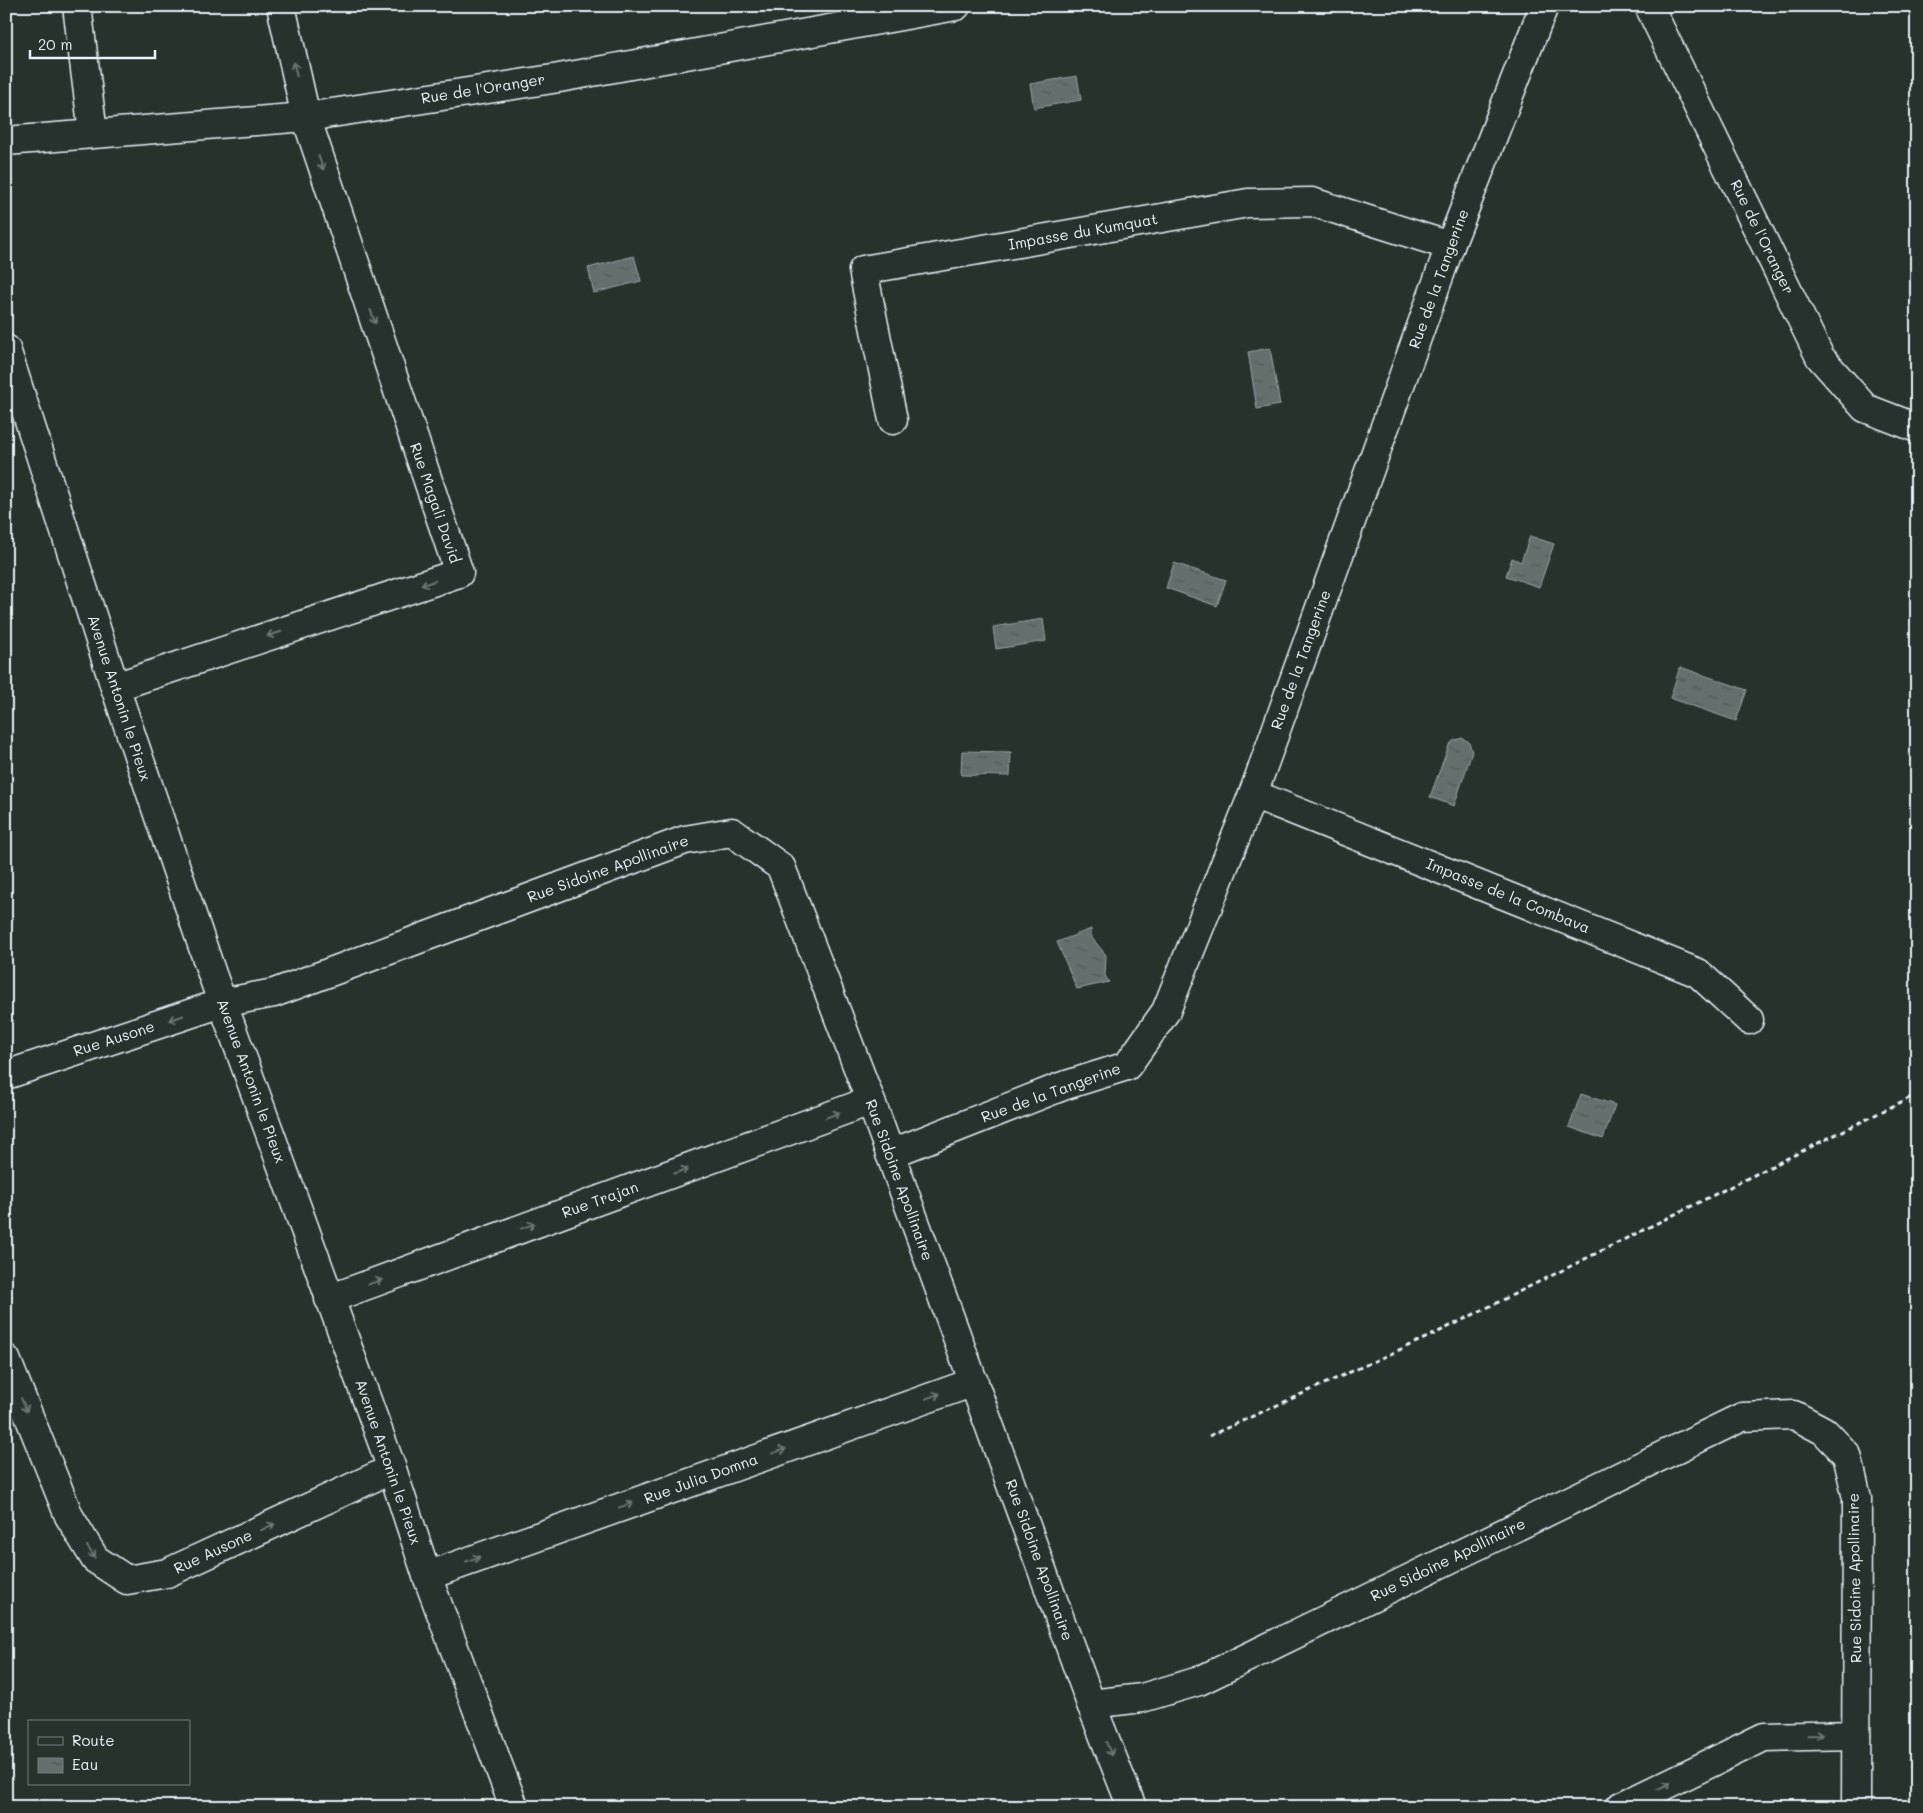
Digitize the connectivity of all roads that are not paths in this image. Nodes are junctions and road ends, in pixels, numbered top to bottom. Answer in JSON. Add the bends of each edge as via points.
{"nodes":[{"id":1,"x":77,"y":6,"type":"edge"},
{"id":2,"x":281,"y":6,"type":"edge"},
{"id":3,"x":956,"y":6,"type":"edge"},
{"id":4,"x":1544,"y":6,"type":"edge"},
{"id":5,"x":1649,"y":6,"type":"edge"},
{"id":6,"x":306,"y":117,"type":"junction"},
{"id":7,"x":92,"y":133,"type":"junction"},
{"id":8,"x":6,"y":141,"type":"edge"},
{"id":9,"x":1450,"y":246,"type":"junction"},
{"id":10,"x":6,"y":349,"type":"edge"},
{"id":11,"x":893,"y":420,"type":"dead end"},
{"id":12,"x":1917,"y":428,"type":"edge"},
{"id":13,"x":115,"y":687,"type":"junction"},
{"id":14,"x":1253,"y":794,"type":"junction"},
{"id":15,"x":222,"y":1003,"type":"junction"},
{"id":16,"x":1749,"y":1020,"type":"dead end"},
{"id":17,"x":6,"y":1075,"type":"edge"},
{"id":18,"x":870,"y":1102,"type":"junction"},
{"id":19,"x":890,"y":1154,"type":"junction"},
{"id":20,"x":329,"y":1298,"type":"junction"},
{"id":21,"x":6,"y":1359,"type":"edge"},
{"id":22,"x":974,"y":1382,"type":"junction"},
{"id":23,"x":392,"y":1469,"type":"junction"},
{"id":24,"x":427,"y":1576,"type":"junction"},
{"id":25,"x":1091,"y":1704,"type":"junction"},
{"id":26,"x":1856,"y":1734,"type":"junction"},
{"id":27,"x":514,"y":1807,"type":"edge"},
{"id":28,"x":1132,"y":1807,"type":"edge"},
{"id":29,"x":1620,"y":1807,"type":"edge"},
{"id":30,"x":1856,"y":1807,"type":"edge"}],
"edges":[{"from":1,"to":7,"type":"street"},
{"from":6,"to":2,"type":"street","one_way":true},
{"from":3,"to":6,"type":"street","name":"Rue de l'Oranger","via":[[559,78]]},
{"from":4,"to":9,"type":"street","name":"Rue de la Tangerine"},
{"from":5,"to":12,"type":"street","name":"Rue de l'Oranger","via":[[1820,357],[1864,408]]},
{"from":6,"to":7,"type":"street","name":"Rue de l'Oranger"},
{"from":6,"to":13,"type":"street","name":"Rue Magali David","one_way":true,"via":[[459,573]]},
{"from":7,"to":8,"type":"street","name":"Rue de l'Oranger"},
{"from":9,"to":11,"type":"street","name":"Impasse du Kumquat","via":[[1312,202],[1248,203],[862,270]]},
{"from":9,"to":14,"type":"street","name":"Rue de la Tangerine"},
{"from":10,"to":13,"type":"street","name":"Avenue Antonin le Pieux"},
{"from":13,"to":15,"type":"street","name":"Avenue Antonin le Pieux"},
{"from":14,"to":16,"type":"street","name":"Impasse de la Combava","via":[[1698,973]]},
{"from":14,"to":19,"type":"street","name":"Rue de la Tangerine","via":[[1166,1011],[1127,1066],[1063,1086]]},
{"from":15,"to":17,"type":"street","name":"Rue Ausone","one_way":true},
{"from":15,"to":18,"type":"street","name":"Rue Sidoine Apollinaire","via":[[274,993],[685,840],[732,832],[781,867]]},
{"from":15,"to":20,"type":"street","name":"Avenue Antonin le Pieux"},
{"from":18,"to":19,"type":"street","name":"Rue Sidoine Apollinaire"},
{"from":20,"to":18,"type":"street","name":"Rue Trajan","one_way":true},
{"from":19,"to":22,"type":"street","name":"Rue Sidoine Apollinaire"},
{"from":20,"to":23,"type":"street","name":"Avenue Antonin le Pieux"},
{"from":21,"to":23,"type":"street","name":"Rue Ausone","one_way":true,"via":[[69,1516],[95,1559],[127,1580],[167,1573]]},
{"from":24,"to":22,"type":"street","name":"Rue Julia Domna","one_way":true},
{"from":22,"to":25,"type":"street","name":"Rue Sidoine Apollinaire"},
{"from":23,"to":24,"type":"street","name":"Avenue Antonin le Pieux"},
{"from":24,"to":27,"type":"street","name":"Avenue Antonin le Pieux"},
{"from":25,"to":26,"type":"street","name":"Rue Sidoine Apollinaire","via":[[1142,1698],[1199,1681],[1742,1417],[1794,1415],[1824,1431],[1847,1455],[1857,1498]]},
{"from":25,"to":28,"type":"street","one_way":true},
{"from":29,"to":26,"type":"street","one_way":true,"via":[[1764,1737]]},
{"from":26,"to":30,"type":"street","name":"Rue Sidoine Apollinaire"}]}
